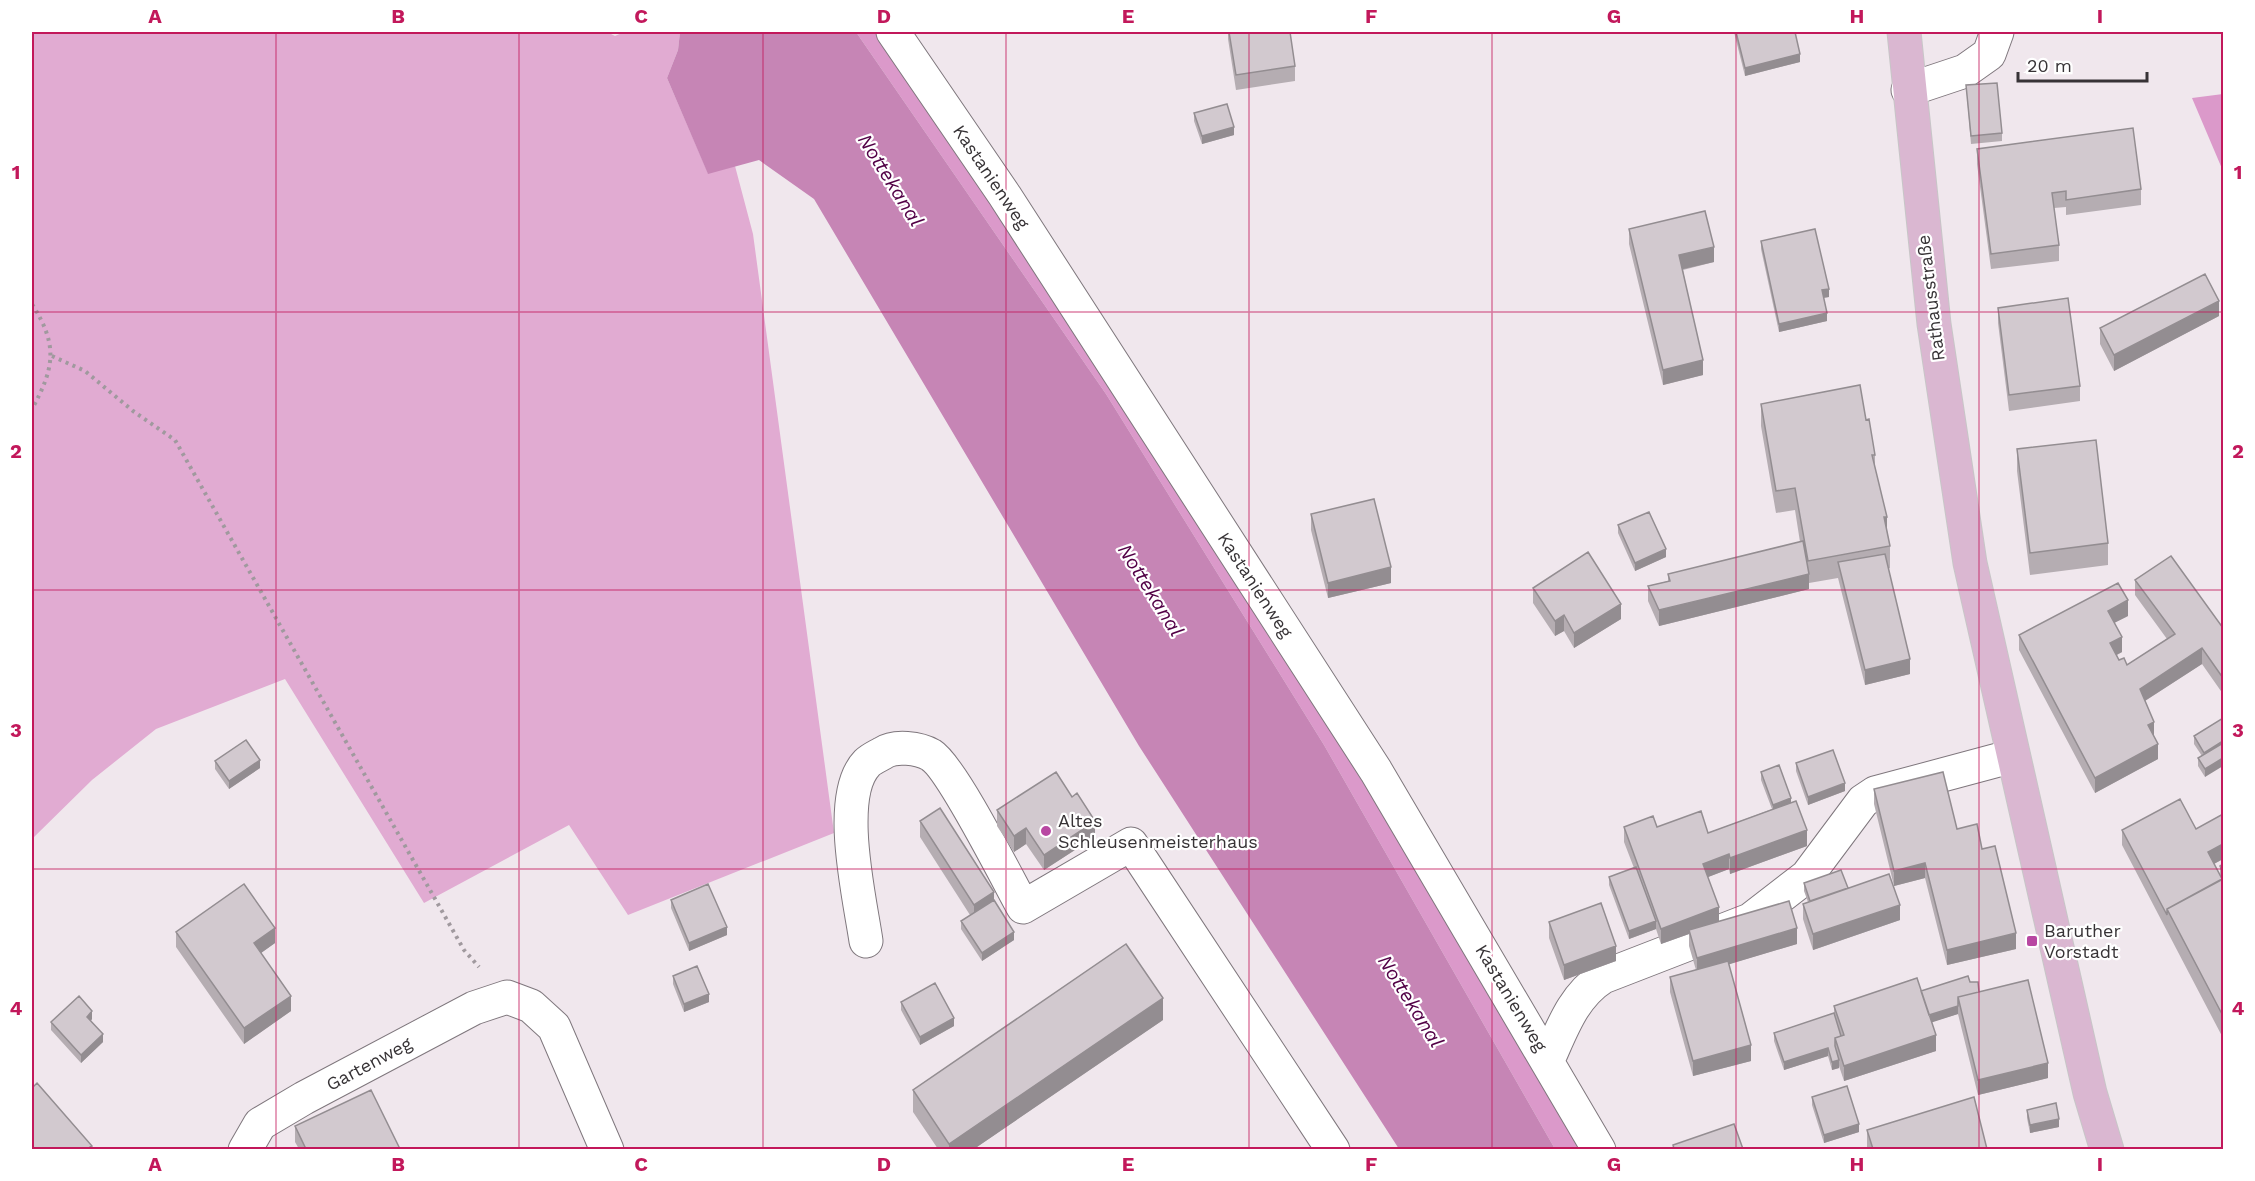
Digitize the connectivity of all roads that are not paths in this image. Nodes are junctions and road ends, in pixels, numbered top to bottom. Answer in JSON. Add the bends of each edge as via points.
{"nodes":[{"id":1,"x":893,"y":32,"type":"edge"},
{"id":2,"x":1904,"y":32,"type":"edge"},
{"id":3,"x":1997,"y":32,"type":"edge"},
{"id":4,"x":1908,"y":90,"type":"junction"},
{"id":5,"x":2013,"y":756,"type":"junction"},
{"id":6,"x":866,"y":942,"type":"dead end"},
{"id":7,"x":1548,"y":1060,"type":"junction"},
{"id":8,"x":2102,"y":1148,"type":"edge"},
{"id":9,"x":245,"y":1149,"type":"edge"},
{"id":10,"x":607,"y":1149,"type":"edge"},
{"id":11,"x":1333,"y":1149,"type":"edge"},
{"id":12,"x":1599,"y":1149,"type":"edge"}],
"edges":[{"from":1,"to":7,"type":"street","name":"Kastanienweg","via":[[1005,196],[1376,771]]},
{"from":2,"to":4,"type":"main road","name":"Rathausstraße"},
{"from":3,"to":4,"type":"street","via":[[1989,54],[1965,71]]},
{"from":4,"to":5,"type":"main road","name":"Rathausstraße","via":[[1938,354],[1970,562]]},
{"from":5,"to":7,"type":"street","via":[[1875,793],[1863,801],[1807,876],[1750,920],[1603,977],[1592,985],[1567,1018]]},
{"from":5,"to":8,"type":"main road"},
{"from":6,"to":11,"type":"street","via":[[850,823],[855,788],[867,764],[886,750],[907,748],[932,756],[955,785],[1023,908],[1131,844]]},
{"from":7,"to":12,"type":"street","name":"Kastanienweg"},
{"from":9,"to":10,"type":"street","name":"Gartenweg","via":[[260,1124],[304,1098],[474,1008],[507,997],[531,1006],[554,1027]]}]}
